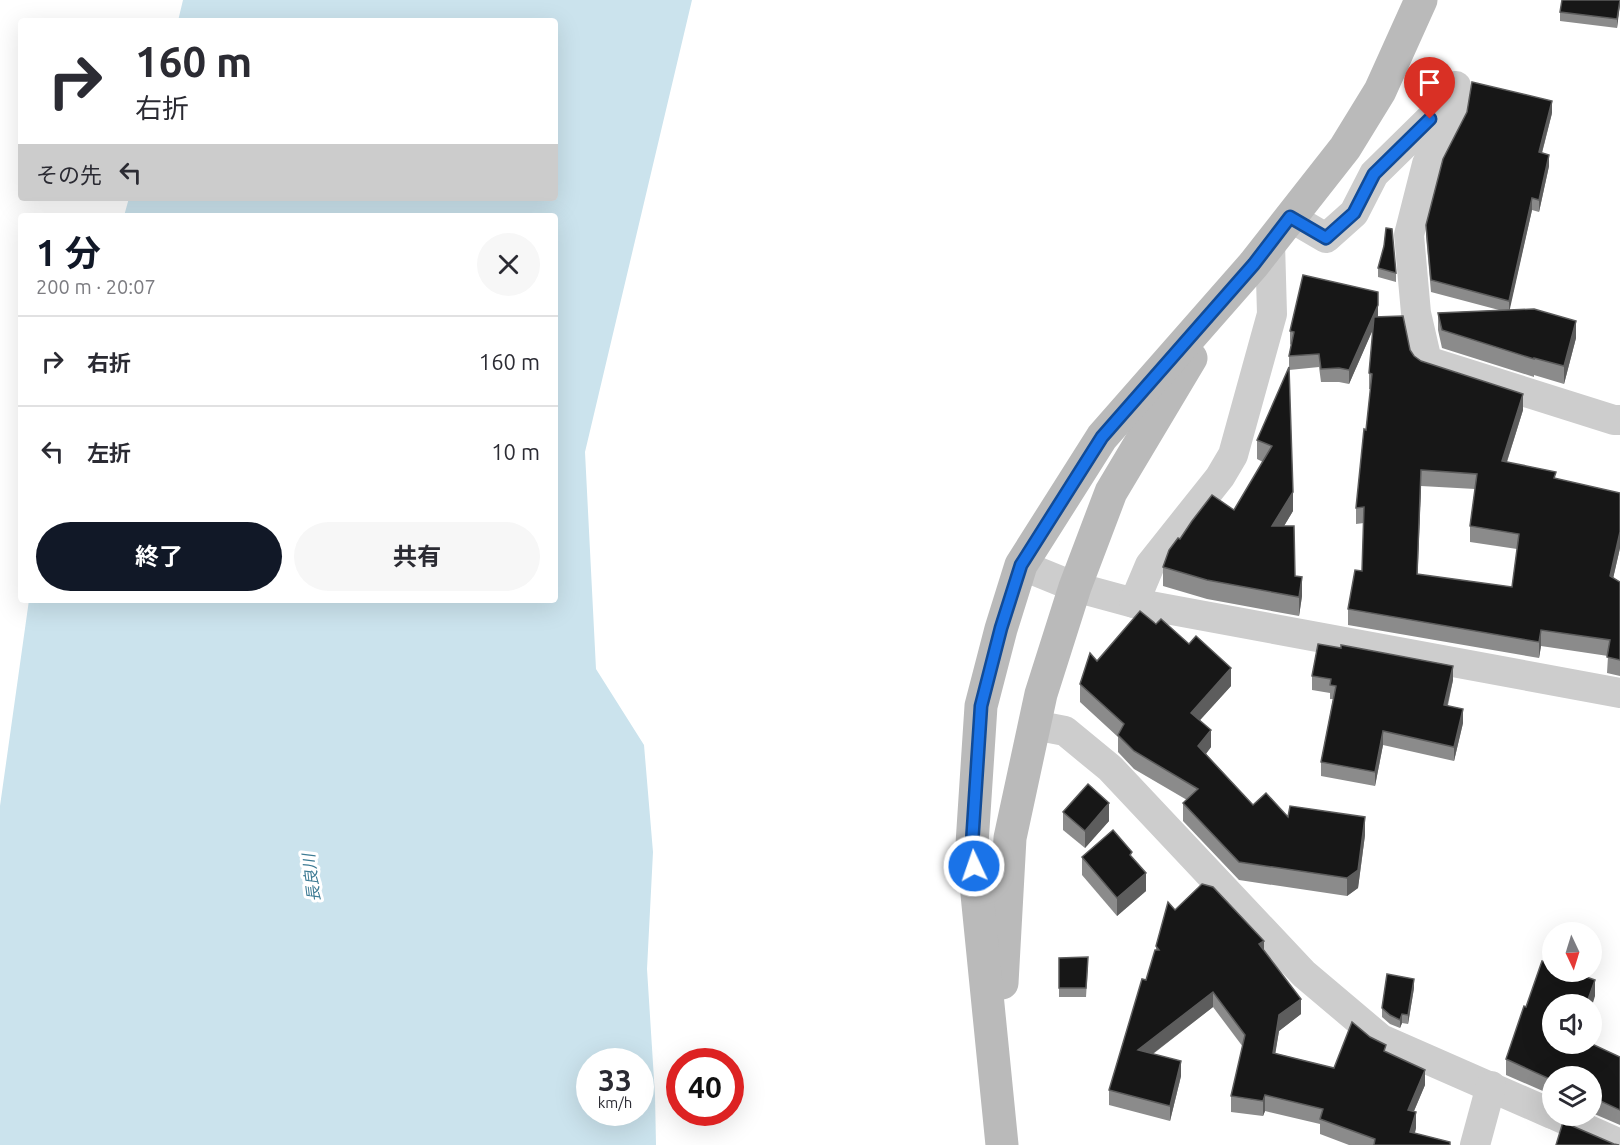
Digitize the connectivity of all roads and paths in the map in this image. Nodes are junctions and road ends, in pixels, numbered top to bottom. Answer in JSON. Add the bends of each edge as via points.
{"nodes":[{"id":1,"x":1421,"y":0,"type":"edge"},
{"id":2,"x":1290,"y":217,"type":"junction"},
{"id":3,"x":1262,"y":253,"type":"junction"},
{"id":4,"x":1620,"y":420,"type":"edge"},
{"id":5,"x":1021,"y":565,"type":"junction"},
{"id":6,"x":1075,"y":587,"type":"junction"},
{"id":7,"x":1134,"y":603,"type":"junction"},
{"id":8,"x":1620,"y":693,"type":"edge"},
{"id":9,"x":1034,"y":725,"type":"junction"},
{"id":10,"x":1491,"y":1086,"type":"junction"},
{"id":11,"x":1542,"y":1109,"type":"edge"},
{"id":12,"x":1580,"y":1126,"type":"edge"},
{"id":13,"x":1002,"y":1139,"type":"edge"},
{"id":14,"x":1620,"y":1144,"type":"edge"},
{"id":15,"x":1475,"y":1145,"type":"edge"}],
"edges":[{"from":1,"to":2,"type":"street","via":[[1380,91],[1345,148]]},
{"from":2,"to":3,"type":"street"},
{"from":2,"to":4,"type":"street","via":[[1326,238],[1354,213],[1374,174],[1430,119],[1456,86],[1452,116],[1427,164],[1409,235],[1416,313],[1427,361]]},
{"from":3,"to":5,"type":"street","via":[[1102,437]]},
{"from":3,"to":6,"type":"street","via":[[1187,365],[1111,492]]},
{"from":3,"to":7,"type":"street","via":[[1272,314],[1233,455],[1150,565]]},
{"from":5,"to":6,"type":"street"},
{"from":5,"to":13,"type":"street","via":[[981,706],[972,844]]},
{"from":6,"to":7,"type":"street"},
{"from":6,"to":9,"type":"street"},
{"from":7,"to":8,"type":"street"},
{"from":9,"to":10,"type":"street","via":[[1065,730],[1110,768],[1304,974],[1381,1039]]},
{"from":9,"to":13,"type":"street","via":[[1010,838],[1002,995]]},
{"from":10,"to":11,"type":"street"},
{"from":10,"to":15,"type":"street"},
{"from":12,"to":14,"type":"street"}]}
